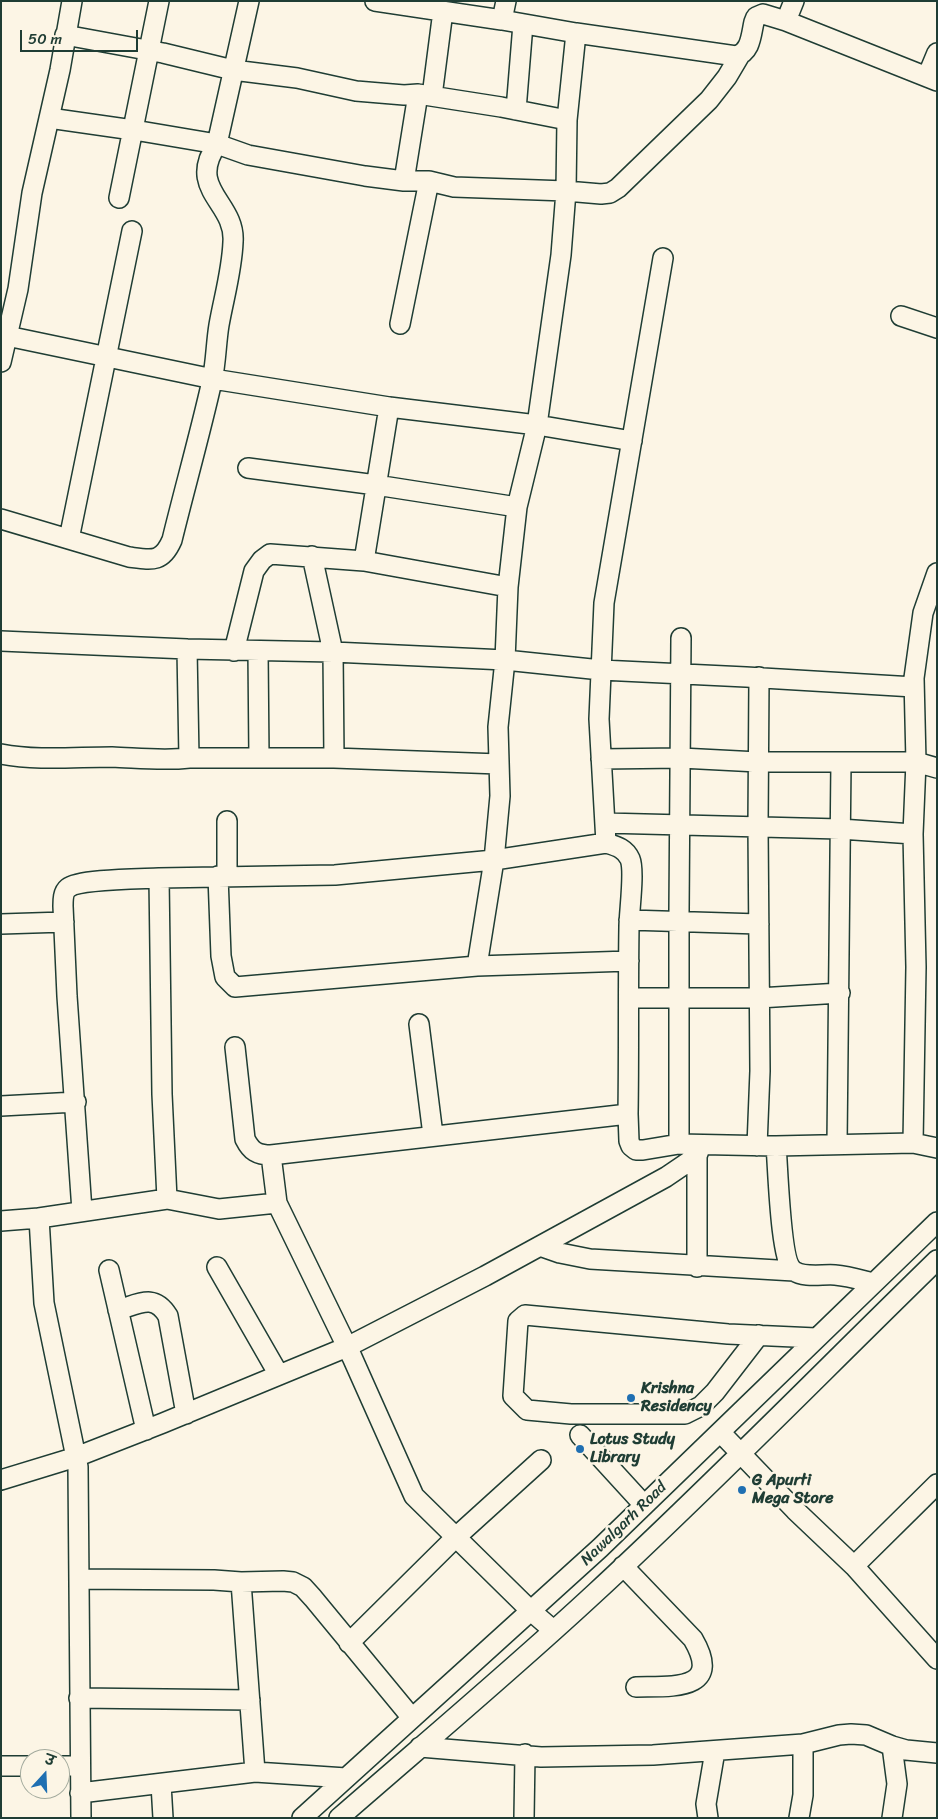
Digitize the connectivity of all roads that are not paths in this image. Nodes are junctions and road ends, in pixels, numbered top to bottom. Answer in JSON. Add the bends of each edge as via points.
{"nodes":[{"id":1,"x":72,"y":1,"type":"edge"},
{"id":2,"x":159,"y":1,"type":"edge"},
{"id":3,"x":249,"y":1,"type":"edge"},
{"id":4,"x":374,"y":1,"type":"edge"},
{"id":5,"x":506,"y":1,"type":"edge"},
{"id":6,"x":794,"y":1,"type":"edge"},
{"id":7,"x":443,"y":11,"type":"junction"},
{"id":8,"x":502,"y":20,"type":"junction"},
{"id":9,"x":786,"y":21,"type":"junction"},
{"id":10,"x":523,"y":24,"type":"junction"},
{"id":11,"x":576,"y":33,"type":"junction"},
{"id":12,"x":65,"y":35,"type":"junction"},
{"id":13,"x":148,"y":50,"type":"junction"},
{"id":14,"x":937,"y":53,"type":"edge"},
{"id":15,"x":740,"y":55,"type":"junction"},
{"id":16,"x":232,"y":70,"type":"junction"},
{"id":17,"x":932,"y":79,"type":"edge"},
{"id":18,"x":425,"y":95,"type":"junction"},
{"id":19,"x":516,"y":110,"type":"junction"},
{"id":20,"x":49,"y":118,"type":"junction"},
{"id":21,"x":567,"y":120,"type":"junction"},
{"id":22,"x":133,"y":130,"type":"junction"},
{"id":23,"x":217,"y":144,"type":"junction"},
{"id":24,"x":404,"y":180,"type":"junction"},
{"id":25,"x":429,"y":181,"type":"junction"},
{"id":26,"x":566,"y":191,"type":"junction"},
{"id":27,"x":119,"y":198,"type":"dead end"},
{"id":28,"x":132,"y":231,"type":"dead end"},
{"id":29,"x":663,"y":258,"type":"dead end"},
{"id":30,"x":901,"y":316,"type":"dead end"},
{"id":31,"x":400,"y":324,"type":"dead end"},
{"id":32,"x":937,"y":328,"type":"edge"},
{"id":33,"x":7,"y":336,"type":"junction"},
{"id":34,"x":107,"y":358,"type":"junction"},
{"id":35,"x":1,"y":362,"type":"edge"},
{"id":36,"x":212,"y":379,"type":"junction"},
{"id":37,"x":389,"y":407,"type":"junction"},
{"id":38,"x":537,"y":425,"type":"junction"},
{"id":39,"x":632,"y":441,"type":"junction"},
{"id":40,"x":248,"y":468,"type":"dead end"},
{"id":41,"x":376,"y":485,"type":"junction"},
{"id":42,"x":517,"y":508,"type":"junction"},
{"id":43,"x":1,"y":519,"type":"edge"},
{"id":44,"x":69,"y":539,"type":"junction"},
{"id":45,"x":312,"y":556,"type":"junction"},
{"id":46,"x":364,"y":561,"type":"junction"},
{"id":47,"x":937,"y":573,"type":"edge"},
{"id":48,"x":508,"y":587,"type":"junction"},
{"id":49,"x":682,"y":638,"type":"dead end"},
{"id":50,"x":1,"y":641,"type":"edge"},
{"id":51,"x":187,"y":650,"type":"junction"},
{"id":52,"x":234,"y":650,"type":"junction"},
{"id":53,"x":258,"y":651,"type":"junction"},
{"id":54,"x":333,"y":652,"type":"junction"},
{"id":55,"x":505,"y":660,"type":"junction"},
{"id":56,"x":601,"y":670,"type":"junction"},
{"id":57,"x":682,"y":674,"type":"junction"},
{"id":58,"x":759,"y":678,"type":"junction"},
{"id":59,"x":914,"y":687,"type":"junction"},
{"id":60,"x":1,"y":754,"type":"edge"},
{"id":61,"x":189,"y":758,"type":"junction"},
{"id":62,"x":259,"y":758,"type":"junction"},
{"id":63,"x":334,"y":758,"type":"junction"},
{"id":64,"x":680,"y":758,"type":"junction"},
{"id":65,"x":601,"y":759,"type":"junction"},
{"id":66,"x":758,"y":762,"type":"junction"},
{"id":67,"x":841,"y":762,"type":"junction"},
{"id":68,"x":916,"y":762,"type":"junction"},
{"id":69,"x":499,"y":764,"type":"junction"},
{"id":70,"x":937,"y":768,"type":"edge"},
{"id":71,"x":227,"y":821,"type":"dead end"},
{"id":72,"x":604,"y":823,"type":"junction"},
{"id":73,"x":680,"y":825,"type":"junction"},
{"id":74,"x":758,"y":828,"type":"junction"},
{"id":75,"x":840,"y":829,"type":"junction"},
{"id":76,"x":913,"y":834,"type":"junction"},
{"id":77,"x":606,"y":843,"type":"junction"},
{"id":78,"x":494,"y":860,"type":"junction"},
{"id":79,"x":222,"y":876,"type":"junction"},
{"id":80,"x":159,"y":878,"type":"junction"},
{"id":81,"x":629,"y":920,"type":"junction"},
{"id":82,"x":64,"y":922,"type":"junction"},
{"id":83,"x":679,"y":922,"type":"junction"},
{"id":84,"x":1,"y":924,"type":"edge"},
{"id":85,"x":758,"y":924,"type":"junction"},
{"id":86,"x":629,"y":961,"type":"junction"},
{"id":87,"x":478,"y":966,"type":"junction"},
{"id":88,"x":840,"y":993,"type":"junction"},
{"id":89,"x":629,"y":998,"type":"junction"},
{"id":90,"x":679,"y":998,"type":"junction"},
{"id":91,"x":759,"y":998,"type":"junction"},
{"id":92,"x":419,"y":1024,"type":"dead end"},
{"id":93,"x":235,"y":1047,"type":"dead end"},
{"id":94,"x":76,"y":1102,"type":"junction"},
{"id":95,"x":1,"y":1106,"type":"edge"},
{"id":96,"x":628,"y":1114,"type":"junction"},
{"id":97,"x":433,"y":1135,"type":"junction"},
{"id":98,"x":913,"y":1143,"type":"junction"},
{"id":99,"x":680,"y":1144,"type":"junction"},
{"id":100,"x":837,"y":1144,"type":"junction"},
{"id":101,"x":757,"y":1146,"type":"junction"},
{"id":102,"x":776,"y":1146,"type":"junction"},
{"id":103,"x":937,"y":1148,"type":"edge"},
{"id":104,"x":699,"y":1150,"type":"junction"},
{"id":105,"x":271,"y":1155,"type":"junction"},
{"id":106,"x":167,"y":1199,"type":"junction"},
{"id":107,"x":277,"y":1203,"type":"junction"},
{"id":108,"x":82,"y":1211,"type":"junction"},
{"id":109,"x":38,"y":1218,"type":"junction"},
{"id":110,"x":1,"y":1221,"type":"edge"},
{"id":111,"x":937,"y":1222,"type":"edge"},
{"id":112,"x":540,"y":1246,"type":"junction"},
{"id":113,"x":936,"y":1262,"type":"edge"},
{"id":114,"x":697,"y":1266,"type":"junction"},
{"id":115,"x":218,"y":1267,"type":"dead end"},
{"id":116,"x":109,"y":1270,"type":"dead end"},
{"id":117,"x":794,"y":1271,"type":"junction"},
{"id":118,"x":873,"y":1283,"type":"junction"},
{"id":119,"x":118,"y":1310,"type":"junction"},
{"id":120,"x":759,"y":1335,"type":"junction"},
{"id":121,"x":816,"y":1338,"type":"junction"},
{"id":122,"x":347,"y":1347,"type":"junction"},
{"id":123,"x":279,"y":1375,"type":"junction"},
{"id":124,"x":186,"y":1414,"type":"junction"},
{"id":125,"x":146,"y":1430,"type":"junction"},
{"id":126,"x":720,"y":1432,"type":"junction"},
{"id":127,"x":580,"y":1435,"type":"dead end"},
{"id":128,"x":741,"y":1453,"type":"junction"},
{"id":129,"x":76,"y":1457,"type":"junction"},
{"id":130,"x":541,"y":1460,"type":"dead end"},
{"id":131,"x":1,"y":1480,"type":"edge"},
{"id":132,"x":937,"y":1484,"type":"edge"},
{"id":133,"x":644,"y":1505,"type":"junction"},
{"id":134,"x":456,"y":1537,"type":"junction"},
{"id":135,"x":623,"y":1566,"type":"junction"},
{"id":136,"x":854,"y":1566,"type":"junction"},
{"id":137,"x":79,"y":1579,"type":"junction"},
{"id":138,"x":241,"y":1582,"type":"junction"},
{"id":139,"x":531,"y":1611,"type":"junction"},
{"id":140,"x":553,"y":1630,"type":"junction"},
{"id":141,"x":349,"y":1643,"type":"junction"},
{"id":142,"x":933,"y":1646,"type":"edge"},
{"id":143,"x":636,"y":1687,"type":"dead end"},
{"id":144,"x":79,"y":1698,"type":"junction"},
{"id":145,"x":250,"y":1700,"type":"junction"},
{"id":146,"x":412,"y":1718,"type":"junction"},
{"id":147,"x":803,"y":1744,"type":"junction"},
{"id":148,"x":892,"y":1746,"type":"junction"},
{"id":149,"x":420,"y":1747,"type":"junction"},
{"id":150,"x":715,"y":1751,"type":"junction"},
{"id":151,"x":937,"y":1753,"type":"edge"},
{"id":152,"x":525,"y":1754,"type":"junction"},
{"id":153,"x":1,"y":1766,"type":"edge"},
{"id":154,"x":20,"y":1766,"type":"edge"},
{"id":155,"x":70,"y":1766,"type":"edge"},
{"id":156,"x":80,"y":1766,"type":"junction"},
{"id":157,"x":255,"y":1772,"type":"junction"},
{"id":158,"x":346,"y":1778,"type":"junction"},
{"id":159,"x":161,"y":1784,"type":"junction"},
{"id":160,"x":80,"y":1793,"type":"junction"},
{"id":161,"x":81,"y":1818,"type":"edge"},
{"id":162,"x":163,"y":1818,"type":"edge"},
{"id":163,"x":302,"y":1818,"type":"edge"},
{"id":164,"x":339,"y":1818,"type":"edge"},
{"id":165,"x":524,"y":1818,"type":"edge"},
{"id":166,"x":708,"y":1818,"type":"edge"},
{"id":167,"x":799,"y":1818,"type":"edge"},
{"id":168,"x":892,"y":1818,"type":"edge"}],
"edges":[{"from":1,"to":12,"type":"street"},
{"from":2,"to":13,"type":"street"},
{"from":3,"to":16,"type":"street"},
{"from":4,"to":7,"type":"street"},
{"from":5,"to":8,"type":"street"},
{"from":6,"to":9,"type":"street"},
{"from":7,"to":8,"type":"street"},
{"from":7,"to":18,"type":"street"},
{"from":8,"to":10,"type":"street"},
{"from":9,"to":15,"type":"street","via":[[763,14],[756,18],[749,45]]},
{"from":9,"to":17,"type":"street"},
{"from":10,"to":11,"type":"street"},
{"from":10,"to":19,"type":"street"},
{"from":11,"to":15,"type":"street"},
{"from":11,"to":21,"type":"street"},
{"from":12,"to":13,"type":"street"},
{"from":12,"to":20,"type":"street"},
{"from":13,"to":16,"type":"street"},
{"from":13,"to":22,"type":"street"},
{"from":14,"to":17,"type":"street"},
{"from":15,"to":26,"type":"street","via":[[709,100],[618,188],[601,194]]},
{"from":16,"to":18,"type":"street","via":[[297,78],[356,91]]},
{"from":16,"to":23,"type":"street"},
{"from":18,"to":19,"type":"street"},
{"from":18,"to":24,"type":"street"},
{"from":19,"to":21,"type":"street"},
{"from":20,"to":22,"type":"street"},
{"from":20,"to":33,"type":"street","via":[[32,193],[18,289]]},
{"from":21,"to":26,"type":"street"},
{"from":22,"to":23,"type":"street"},
{"from":22,"to":27,"type":"street"},
{"from":23,"to":24,"type":"street","via":[[257,157]]},
{"from":23,"to":36,"type":"street","via":[[208,159],[206,176],[234,239]]},
{"from":24,"to":25,"type":"street"},
{"from":25,"to":26,"type":"street","via":[[454,187]]},
{"from":25,"to":31,"type":"street"},
{"from":26,"to":38,"type":"street","via":[[561,254]]},
{"from":28,"to":34,"type":"street"},
{"from":29,"to":39,"type":"street"},
{"from":30,"to":32,"type":"street"},
{"from":33,"to":34,"type":"street"},
{"from":33,"to":35,"type":"street"},
{"from":34,"to":36,"type":"street"},
{"from":34,"to":44,"type":"street"},
{"from":36,"to":37,"type":"street"},
{"from":36,"to":44,"type":"street","via":[[166,553],[157,558],[130,557]]},
{"from":37,"to":38,"type":"street"},
{"from":37,"to":41,"type":"street"},
{"from":38,"to":39,"type":"street"},
{"from":38,"to":42,"type":"street"},
{"from":39,"to":56,"type":"street","via":[[604,603]]},
{"from":40,"to":41,"type":"street"},
{"from":41,"to":42,"type":"street"},
{"from":41,"to":46,"type":"street"},
{"from":42,"to":48,"type":"street"},
{"from":43,"to":44,"type":"street"},
{"from":45,"to":46,"type":"street"},
{"from":45,"to":52,"type":"street","via":[[270,554],[262,560],[254,571]]},
{"from":45,"to":54,"type":"street"},
{"from":46,"to":48,"type":"street"},
{"from":47,"to":59,"type":"street","via":[[920,625]]},
{"from":48,"to":55,"type":"street"},
{"from":49,"to":57,"type":"street"},
{"from":50,"to":51,"type":"street"},
{"from":51,"to":52,"type":"street"},
{"from":51,"to":61,"type":"street"},
{"from":52,"to":53,"type":"street"},
{"from":53,"to":54,"type":"street"},
{"from":53,"to":62,"type":"street"},
{"from":54,"to":55,"type":"street"},
{"from":54,"to":63,"type":"street"},
{"from":55,"to":56,"type":"street"},
{"from":55,"to":69,"type":"street","via":[[498,727]]},
{"from":56,"to":57,"type":"street"},
{"from":56,"to":65,"type":"street"},
{"from":57,"to":58,"type":"street"},
{"from":57,"to":64,"type":"street"},
{"from":58,"to":59,"type":"street"},
{"from":58,"to":66,"type":"street"},
{"from":59,"to":68,"type":"street"},
{"from":60,"to":61,"type":"street","via":[[18,757]]},
{"from":61,"to":62,"type":"street"},
{"from":62,"to":63,"type":"street"},
{"from":63,"to":69,"type":"street"},
{"from":64,"to":65,"type":"street"},
{"from":64,"to":66,"type":"street"},
{"from":64,"to":73,"type":"street"},
{"from":65,"to":72,"type":"street"},
{"from":66,"to":67,"type":"street"},
{"from":66,"to":74,"type":"street"},
{"from":67,"to":68,"type":"street"},
{"from":67,"to":75,"type":"street"},
{"from":68,"to":70,"type":"street"},
{"from":68,"to":76,"type":"street"},
{"from":69,"to":78,"type":"street","via":[[500,796]]},
{"from":71,"to":79,"type":"street"},
{"from":72,"to":73,"type":"street"},
{"from":72,"to":77,"type":"street"},
{"from":73,"to":74,"type":"street"},
{"from":73,"to":83,"type":"street"},
{"from":74,"to":75,"type":"street"},
{"from":74,"to":85,"type":"street"},
{"from":75,"to":76,"type":"street"},
{"from":75,"to":88,"type":"street"},
{"from":76,"to":98,"type":"street","via":[[916,967]]},
{"from":77,"to":78,"type":"street"},
{"from":77,"to":81,"type":"street","via":[[626,852],[631,860]]},
{"from":78,"to":79,"type":"street","via":[[335,875]]},
{"from":78,"to":87,"type":"street"},
{"from":79,"to":80,"type":"street"},
{"from":79,"to":87,"type":"street","via":[[222,956],[225,977],[235,987]]},
{"from":80,"to":82,"type":"street","via":[[69,887],[64,892]]},
{"from":80,"to":106,"type":"street"},
{"from":81,"to":83,"type":"street"},
{"from":81,"to":86,"type":"street"},
{"from":82,"to":84,"type":"street"},
{"from":82,"to":94,"type":"street"},
{"from":83,"to":85,"type":"street"},
{"from":83,"to":90,"type":"street"},
{"from":85,"to":91,"type":"street"},
{"from":86,"to":87,"type":"street"},
{"from":86,"to":89,"type":"street"},
{"from":88,"to":91,"type":"street"},
{"from":88,"to":100,"type":"street"},
{"from":89,"to":90,"type":"street"},
{"from":89,"to":96,"type":"street"},
{"from":90,"to":91,"type":"street"},
{"from":90,"to":99,"type":"street"},
{"from":91,"to":101,"type":"street"},
{"from":92,"to":97,"type":"street"},
{"from":93,"to":105,"type":"street","via":[[245,1139],[250,1149],[260,1155]]},
{"from":94,"to":95,"type":"street"},
{"from":94,"to":108,"type":"street"},
{"from":96,"to":97,"type":"street"},
{"from":96,"to":99,"type":"street","via":[[629,1141],[636,1150]]},
{"from":97,"to":105,"type":"street"},
{"from":98,"to":100,"type":"street"},
{"from":98,"to":103,"type":"street"},
{"from":99,"to":104,"type":"street"},
{"from":100,"to":102,"type":"street"},
{"from":101,"to":102,"type":"street"},
{"from":101,"to":104,"type":"street"},
{"from":102,"to":117,"type":"street","via":[[786,1257]]},
{"from":104,"to":112,"type":"street","via":[[666,1177]]},
{"from":104,"to":114,"type":"street"},
{"from":105,"to":107,"type":"street"},
{"from":106,"to":107,"type":"street","via":[[219,1209]]},
{"from":106,"to":108,"type":"street"},
{"from":107,"to":122,"type":"street"},
{"from":108,"to":109,"type":"street"},
{"from":109,"to":110,"type":"street"},
{"from":109,"to":129,"type":"street","via":[[44,1303]]},
{"from":111,"to":118,"type":"street","name":"Nawalgarh Road"},
{"from":112,"to":114,"type":"street","via":[[590,1259]]},
{"from":112,"to":122,"type":"street"},
{"from":113,"to":128,"type":"street"},
{"from":114,"to":117,"type":"street"},
{"from":115,"to":123,"type":"street"},
{"from":116,"to":119,"type":"street"},
{"from":117,"to":118,"type":"street"},
{"from":118,"to":121,"type":"street","name":"Nawalgarh Road"},
{"from":119,"to":124,"type":"street","via":[[149,1302],[156,1302],[163,1308],[168,1316]]},
{"from":119,"to":125,"type":"street"},
{"from":120,"to":120,"type":"street","via":[[525,1315],[518,1321],[513,1396],[527,1410],[571,1414],[685,1414],[701,1406],[715,1392]]},
{"from":120,"to":121,"type":"street"},
{"from":121,"to":126,"type":"street","name":"Nawalgarh Road"},
{"from":122,"to":123,"type":"street"},
{"from":122,"to":134,"type":"street","via":[[414,1496]]},
{"from":123,"to":124,"type":"street"},
{"from":124,"to":125,"type":"street"},
{"from":125,"to":129,"type":"street"},
{"from":126,"to":128,"type":"street"},
{"from":126,"to":133,"type":"street","name":"Nawalgarh Road"},
{"from":127,"to":133,"type":"street"},
{"from":128,"to":135,"type":"street"},
{"from":128,"to":136,"type":"street"},
{"from":129,"to":131,"type":"street"},
{"from":129,"to":137,"type":"street"},
{"from":130,"to":134,"type":"street"},
{"from":132,"to":136,"type":"street"},
{"from":133,"to":139,"type":"street","name":"Nawalgarh Road"},
{"from":134,"to":139,"type":"street"},
{"from":134,"to":141,"type":"street"},
{"from":135,"to":140,"type":"street"},
{"from":135,"to":143,"type":"street","via":[[693,1639],[702,1663],[696,1680],[684,1685]]},
{"from":136,"to":142,"type":"street"},
{"from":137,"to":138,"type":"street"},
{"from":137,"to":144,"type":"street"},
{"from":138,"to":141,"type":"street","via":[[283,1581],[303,1587]]},
{"from":138,"to":145,"type":"street"},
{"from":139,"to":140,"type":"street"},
{"from":139,"to":146,"type":"street","name":"Nawalgarh Road"},
{"from":140,"to":149,"type":"street"},
{"from":141,"to":146,"type":"street"},
{"from":144,"to":145,"type":"street"},
{"from":144,"to":156,"type":"street"},
{"from":145,"to":157,"type":"street"},
{"from":146,"to":158,"type":"street","name":"Nawalgarh Road"},
{"from":147,"to":148,"type":"street","via":[[839,1735],[859,1734]]},
{"from":147,"to":150,"type":"street"},
{"from":147,"to":167,"type":"street","via":[[803,1795]]},
{"from":148,"to":151,"type":"street"},
{"from":148,"to":168,"type":"street","via":[[896,1784]]},
{"from":149,"to":152,"type":"street"},
{"from":149,"to":164,"type":"street"},
{"from":150,"to":152,"type":"street","via":[[653,1756],[542,1757]]},
{"from":150,"to":166,"type":"street","via":[[706,1804]]},
{"from":152,"to":165,"type":"street"},
{"from":153,"to":154,"type":"street"},
{"from":155,"to":156,"type":"street"},
{"from":156,"to":160,"type":"street"},
{"from":157,"to":158,"type":"street"},
{"from":157,"to":159,"type":"street"},
{"from":158,"to":163,"type":"street","name":"Nawalgarh Road"},
{"from":159,"to":160,"type":"street"},
{"from":159,"to":162,"type":"street"},
{"from":160,"to":161,"type":"street"}]}
